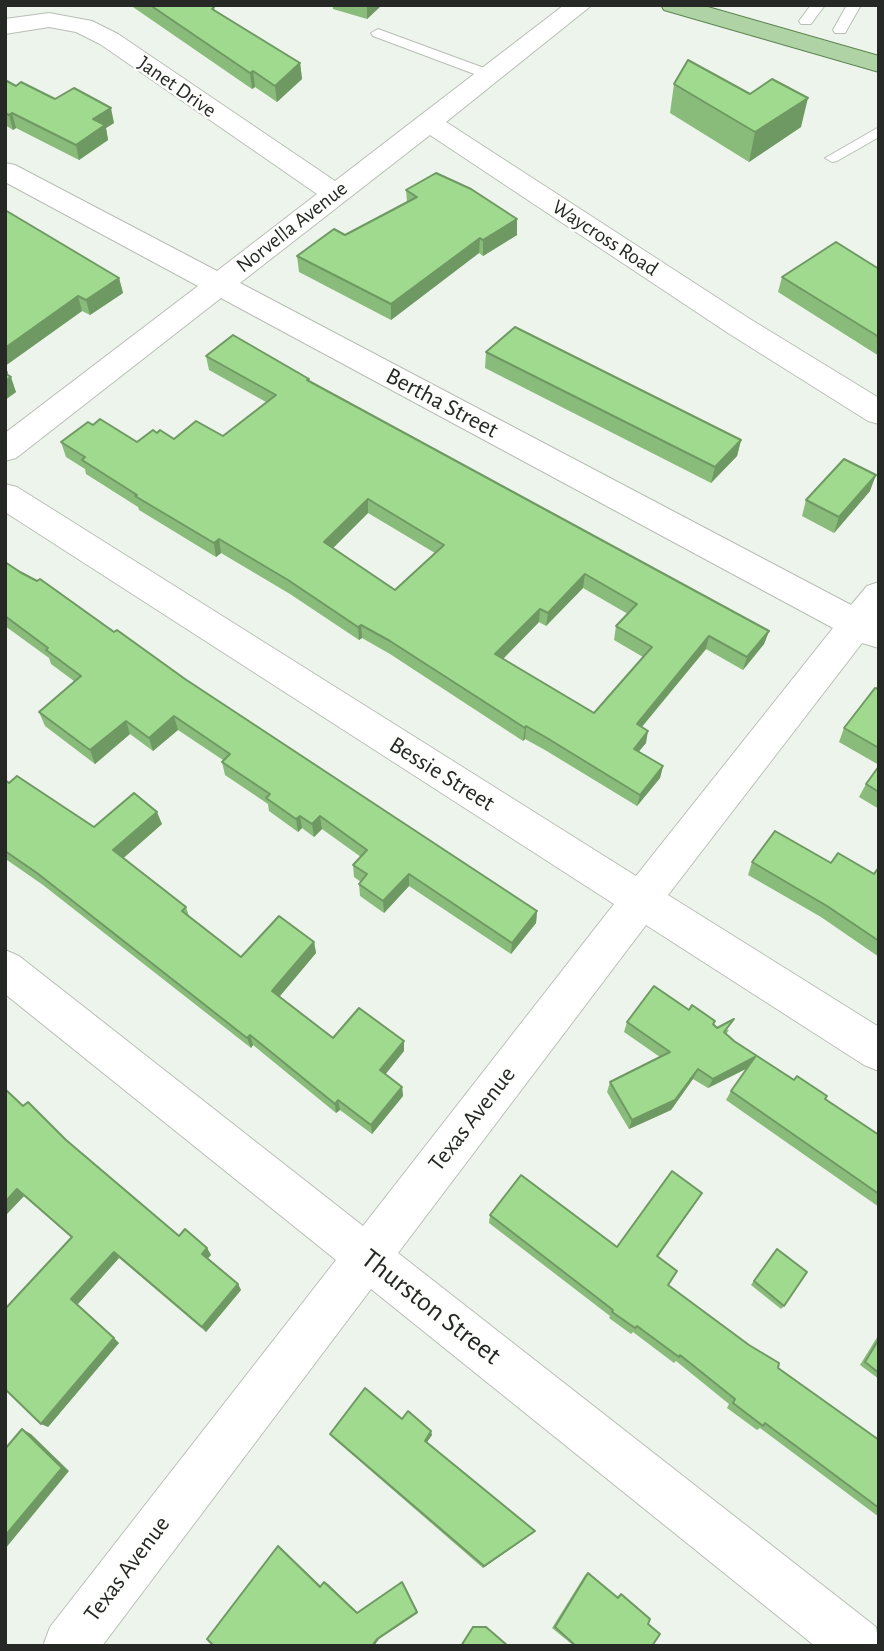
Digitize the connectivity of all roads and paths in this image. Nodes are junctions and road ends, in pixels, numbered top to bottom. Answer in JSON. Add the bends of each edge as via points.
{"nodes":[{"id":1,"x":580,"y":5,"type":"edge"},
{"id":2,"x":673,"y":5,"type":"edge"},
{"id":3,"x":749,"y":5,"type":"edge"},
{"id":4,"x":854,"y":5,"type":"edge"},
{"id":5,"x":812,"y":13,"type":"edge"},
{"id":6,"x":5,"y":27,"type":"edge"},
{"id":7,"x":840,"y":30,"type":"junction"},
{"id":8,"x":378,"y":33,"type":"dead end"},
{"id":9,"x":879,"y":41,"type":"edge"},
{"id":10,"x":879,"y":64,"type":"edge"},
{"id":11,"x":490,"y":75,"type":"junction"},
{"id":12,"x":429,"y":122,"type":"junction"},
{"id":13,"x":879,"y":131,"type":"edge"},
{"id":14,"x":832,"y":158,"type":"dead end"},
{"id":15,"x":5,"y":171,"type":"edge"},
{"id":16,"x":336,"y":194,"type":"junction"},
{"id":17,"x":219,"y":285,"type":"junction"},
{"id":18,"x":879,"y":412,"type":"edge"},
{"id":19,"x":5,"y":450,"type":"edge"},
{"id":20,"x":5,"y":496,"type":"edge"},
{"id":21,"x":871,"y":618,"type":"edge"},
{"id":22,"x":641,"y":900,"type":"junction"},
{"id":23,"x":5,"y":969,"type":"edge"},
{"id":24,"x":879,"y":1051,"type":"edge"},
{"id":25,"x":366,"y":1256,"type":"junction"},
{"id":26,"x":69,"y":1646,"type":"edge"},
{"id":27,"x":856,"y":1646,"type":"edge"}],
"edges":[{"from":1,"to":11,"type":"street","name":"Norvella Avenue"},
{"from":2,"to":10,"type":"main road"},
{"from":3,"to":5,"type":"main road"},
{"from":4,"to":7,"type":"lane"},
{"from":5,"to":7,"type":"main road"},
{"from":6,"to":16,"type":"street","name":"Janet Drive","via":[[49,20],[83,26],[109,39]]},
{"from":7,"to":9,"type":"main road"},
{"from":8,"to":11,"type":"lane"},
{"from":11,"to":12,"type":"street","name":"Norvella Avenue"},
{"from":12,"to":16,"type":"street","name":"Norvella Avenue"},
{"from":12,"to":18,"type":"street","name":"Waycross Road"},
{"from":13,"to":14,"type":"lane"},
{"from":15,"to":17,"type":"street","name":"Bertha Street"},
{"from":16,"to":17,"type":"street","name":"Norvella Avenue"},
{"from":17,"to":19,"type":"street","name":"Norvella Avenue"},
{"from":17,"to":21,"type":"street","name":"Bertha Street"},
{"from":20,"to":22,"type":"street","name":"Bessie Street"},
{"from":21,"to":22,"type":"street","name":"Texas Avenue"},
{"from":22,"to":24,"type":"street","name":"Bessie Street"},
{"from":22,"to":25,"type":"street","name":"Texas Avenue"},
{"from":23,"to":25,"type":"street","name":"Thurston Street"},
{"from":25,"to":26,"type":"street","name":"Texas Avenue"},
{"from":25,"to":27,"type":"street","name":"Thurston Street"}]}
